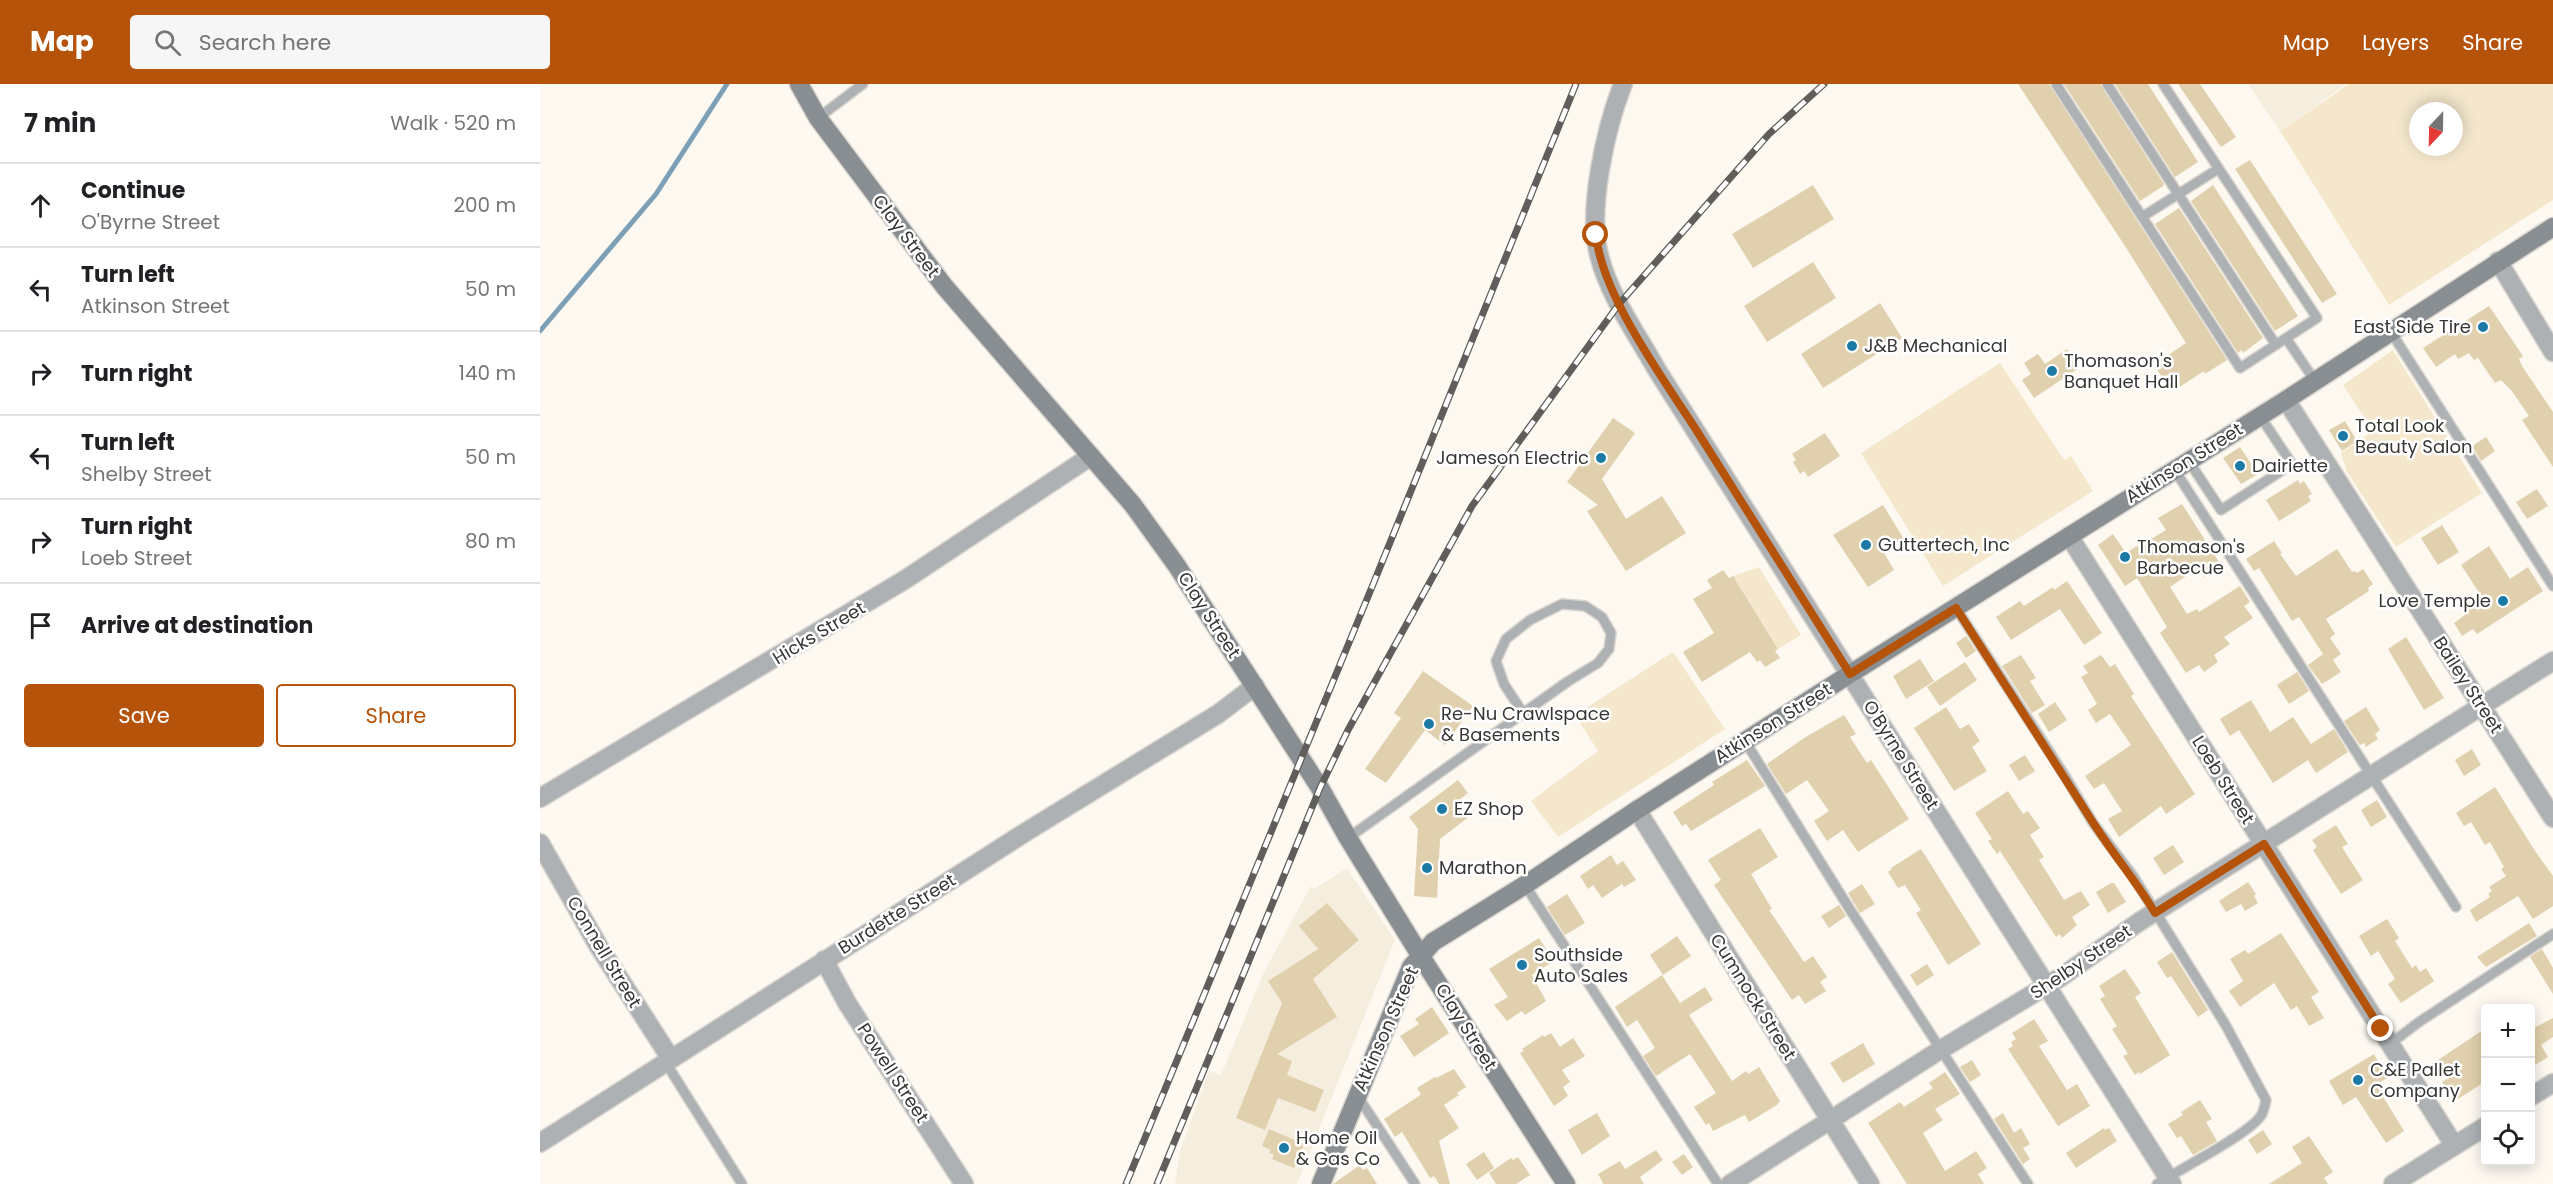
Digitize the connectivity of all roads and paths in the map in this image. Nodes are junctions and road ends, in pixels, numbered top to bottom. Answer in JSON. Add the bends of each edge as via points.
{"nodes":[{"id":1,"x":799,"y":84,"type":"edge"},
{"id":2,"x":863,"y":84,"type":"edge"},
{"id":3,"x":1623,"y":84,"type":"edge"},
{"id":4,"x":2056,"y":84,"type":"edge"},
{"id":5,"x":2107,"y":84,"type":"edge"},
{"id":6,"x":2163,"y":84,"type":"edge"},
{"id":7,"x":818,"y":118,"type":"junction"},
{"id":8,"x":2218,"y":169,"type":"junction"},
{"id":9,"x":2179,"y":194,"type":"junction"},
{"id":10,"x":2142,"y":217,"type":"junction"},
{"id":11,"x":2553,"y":227,"type":"edge"},
{"id":12,"x":2498,"y":261,"type":"junction"},
{"id":13,"x":2391,"y":332,"type":"junction"},
{"id":14,"x":2286,"y":339,"type":"junction"},
{"id":15,"x":2276,"y":345,"type":"junction"},
{"id":16,"x":2553,"y":352,"type":"edge"},
{"id":17,"x":2316,"y":381,"type":"junction"},
{"id":18,"x":2286,"y":400,"type":"junction"},
{"id":19,"x":2260,"y":416,"type":"junction"},
{"id":20,"x":1091,"y":456,"type":"junction"},
{"id":21,"x":2181,"y":464,"type":"junction"},
{"id":22,"x":2069,"y":536,"type":"junction"},
{"id":23,"x":2553,"y":586,"type":"edge"},
{"id":24,"x":1956,"y":608,"type":"junction"},
{"id":25,"x":2553,"y":661,"type":"edge"},
{"id":26,"x":1850,"y":674,"type":"junction"},
{"id":27,"x":1255,"y":686,"type":"junction"},
{"id":28,"x":2482,"y":707,"type":"junction"},
{"id":29,"x":1523,"y":713,"type":"junction"},
{"id":30,"x":1745,"y":741,"type":"junction"},
{"id":31,"x":2371,"y":776,"type":"junction"},
{"id":32,"x":540,"y":798,"type":"edge"},
{"id":33,"x":1637,"y":810,"type":"junction"},
{"id":34,"x":2553,"y":818,"type":"edge"},
{"id":35,"x":1348,"y":838,"type":"junction"},
{"id":36,"x":540,"y":843,"type":"edge"},
{"id":37,"x":2264,"y":844,"type":"junction"},
{"id":38,"x":1525,"y":885,"type":"junction"},
{"id":39,"x":2456,"y":907,"type":"dead end"},
{"id":40,"x":2155,"y":913,"type":"junction"},
{"id":41,"x":2553,"y":934,"type":"edge"},
{"id":42,"x":1420,"y":955,"type":"junction"},
{"id":43,"x":824,"y":960,"type":"junction"},
{"id":44,"x":2047,"y":986,"type":"junction"},
{"id":45,"x":2390,"y":1044,"type":"junction"},
{"id":46,"x":1940,"y":1050,"type":"junction"},
{"id":47,"x":668,"y":1061,"type":"junction"},
{"id":48,"x":2553,"y":1083,"type":"edge"},
{"id":49,"x":2535,"y":1094,"type":"edge"},
{"id":50,"x":1358,"y":1095,"type":"junction"},
{"id":51,"x":1830,"y":1120,"type":"junction"},
{"id":52,"x":2481,"y":1129,"type":"edge"},
{"id":53,"x":540,"y":1143,"type":"edge"},
{"id":54,"x":2454,"y":1145,"type":"junction"},
{"id":55,"x":2166,"y":1182,"type":"edge"},
{"id":56,"x":2399,"y":1182,"type":"edge"},
{"id":57,"x":742,"y":1184,"type":"edge"},
{"id":58,"x":964,"y":1184,"type":"edge"},
{"id":59,"x":1321,"y":1184,"type":"edge"},
{"id":60,"x":1415,"y":1184,"type":"edge"},
{"id":61,"x":1566,"y":1184,"type":"edge"},
{"id":62,"x":1718,"y":1184,"type":"edge"},
{"id":63,"x":1730,"y":1184,"type":"edge"},
{"id":64,"x":1870,"y":1184,"type":"edge"},
{"id":65,"x":2028,"y":1184,"type":"edge"}],
"edges":[{"from":1,"to":7,"type":"street","name":"Clay Street"},
{"from":2,"to":7,"type":"lane"},
{"from":3,"to":26,"type":"street","name":"O'Byrne Street","via":[[1608,132],[1599,181],[1596,235],[1602,267],[1657,370]]},
{"from":4,"to":10,"type":"lane"},
{"from":5,"to":9,"type":"lane"},
{"from":6,"to":8,"type":"lane"},
{"from":7,"to":20,"type":"street","name":"Clay Street","via":[[951,294]]},
{"from":8,"to":9,"type":"lane"},
{"from":8,"to":14,"type":"lane","via":[[2317,318]]},
{"from":9,"to":10,"type":"lane"},
{"from":9,"to":15,"type":"lane"},
{"from":10,"to":15,"type":"lane","via":[[2240,368]]},
{"from":11,"to":12,"type":"street","name":"Atkinson Street"},
{"from":12,"to":13,"type":"street","name":"Atkinson Street"},
{"from":12,"to":16,"type":"street"},
{"from":13,"to":17,"type":"street","name":"Atkinson Street"},
{"from":13,"to":23,"type":"lane"},
{"from":14,"to":15,"type":"lane"},
{"from":14,"to":17,"type":"lane"},
{"from":17,"to":18,"type":"street","name":"Atkinson Street"},
{"from":18,"to":19,"type":"street","name":"Atkinson Street"},
{"from":18,"to":28,"type":"street","name":"Bailey Street"},
{"from":19,"to":21,"type":"street","name":"Atkinson Street"},
{"from":19,"to":21,"type":"lane","via":[[2292,464],[2221,510]]},
{"from":20,"to":27,"type":"street","name":"Clay Street","via":[[1178,566]]},
{"from":20,"to":32,"type":"street","name":"Hicks Street","via":[[906,579]]},
{"from":21,"to":22,"type":"street","name":"Atkinson Street"},
{"from":21,"to":31,"type":"lane"},
{"from":22,"to":24,"type":"street","name":"Atkinson Street"},
{"from":22,"to":37,"type":"street","name":"Loeb Street"},
{"from":24,"to":26,"type":"street","name":"Atkinson Street"},
{"from":24,"to":40,"type":"lane"},
{"from":25,"to":28,"type":"street","name":"Shelby Street"},
{"from":26,"to":30,"type":"street","name":"Atkinson Street"},
{"from":26,"to":44,"type":"street","name":"O'Byrne Street"},
{"from":27,"to":35,"type":"street","name":"Clay Street"},
{"from":27,"to":43,"type":"street","name":"Burdette Street","via":[[1218,714]]},
{"from":28,"to":31,"type":"street","name":"Shelby Street"},
{"from":28,"to":34,"type":"street","name":"Bailey Street"},
{"from":29,"to":29,"type":"lane","via":[[1598,663],[1609,649],[1611,633],[1602,617],[1585,606],[1563,604],[1530,620],[1506,639],[1496,661],[1504,684]]},
{"from":29,"to":35,"type":"lane"},
{"from":30,"to":33,"type":"street","name":"Atkinson Street"},
{"from":30,"to":46,"type":"lane"},
{"from":31,"to":37,"type":"street","name":"Shelby Street"},
{"from":31,"to":39,"type":"lane"},
{"from":33,"to":38,"type":"street","name":"Atkinson Street"},
{"from":33,"to":51,"type":"street","name":"Cumnock Street"},
{"from":35,"to":42,"type":"street","name":"Clay Street"},
{"from":36,"to":47,"type":"street","name":"Connell Street"},
{"from":37,"to":40,"type":"street","name":"Shelby Street"},
{"from":37,"to":45,"type":"street","name":"Loeb Street"},
{"from":38,"to":42,"type":"street","name":"Atkinson Street","via":[[1433,942]]},
{"from":38,"to":62,"type":"lane"},
{"from":40,"to":44,"type":"street","name":"Shelby Street"},
{"from":40,"to":55,"type":"lane","via":[[2225,1024],[2266,1100],[2262,1115],[2251,1125]]},
{"from":41,"to":45,"type":"lane"},
{"from":42,"to":50,"type":"street","name":"Atkinson Street","via":[[1406,977]]},
{"from":42,"to":61,"type":"street","name":"Clay Street"},
{"from":43,"to":47,"type":"street","name":"Burdette Street"},
{"from":43,"to":58,"type":"street","name":"Powell Street","via":[[847,1003]]},
{"from":44,"to":46,"type":"street","name":"Shelby Street"},
{"from":44,"to":55,"type":"street","name":"O'Byrne Street"},
{"from":45,"to":54,"type":"street","name":"Loeb Street"},
{"from":46,"to":51,"type":"street","name":"Shelby Street"},
{"from":46,"to":65,"type":"lane"},
{"from":47,"to":53,"type":"street","name":"Burdette Street"},
{"from":47,"to":57,"type":"lane"},
{"from":48,"to":49,"type":"street"},
{"from":50,"to":59,"type":"street","name":"Atkinson Street"},
{"from":50,"to":60,"type":"lane"},
{"from":51,"to":63,"type":"street","name":"Shelby Street"},
{"from":51,"to":64,"type":"street","name":"Cumnock Street"},
{"from":52,"to":54,"type":"street"},
{"from":54,"to":56,"type":"street"}]}
